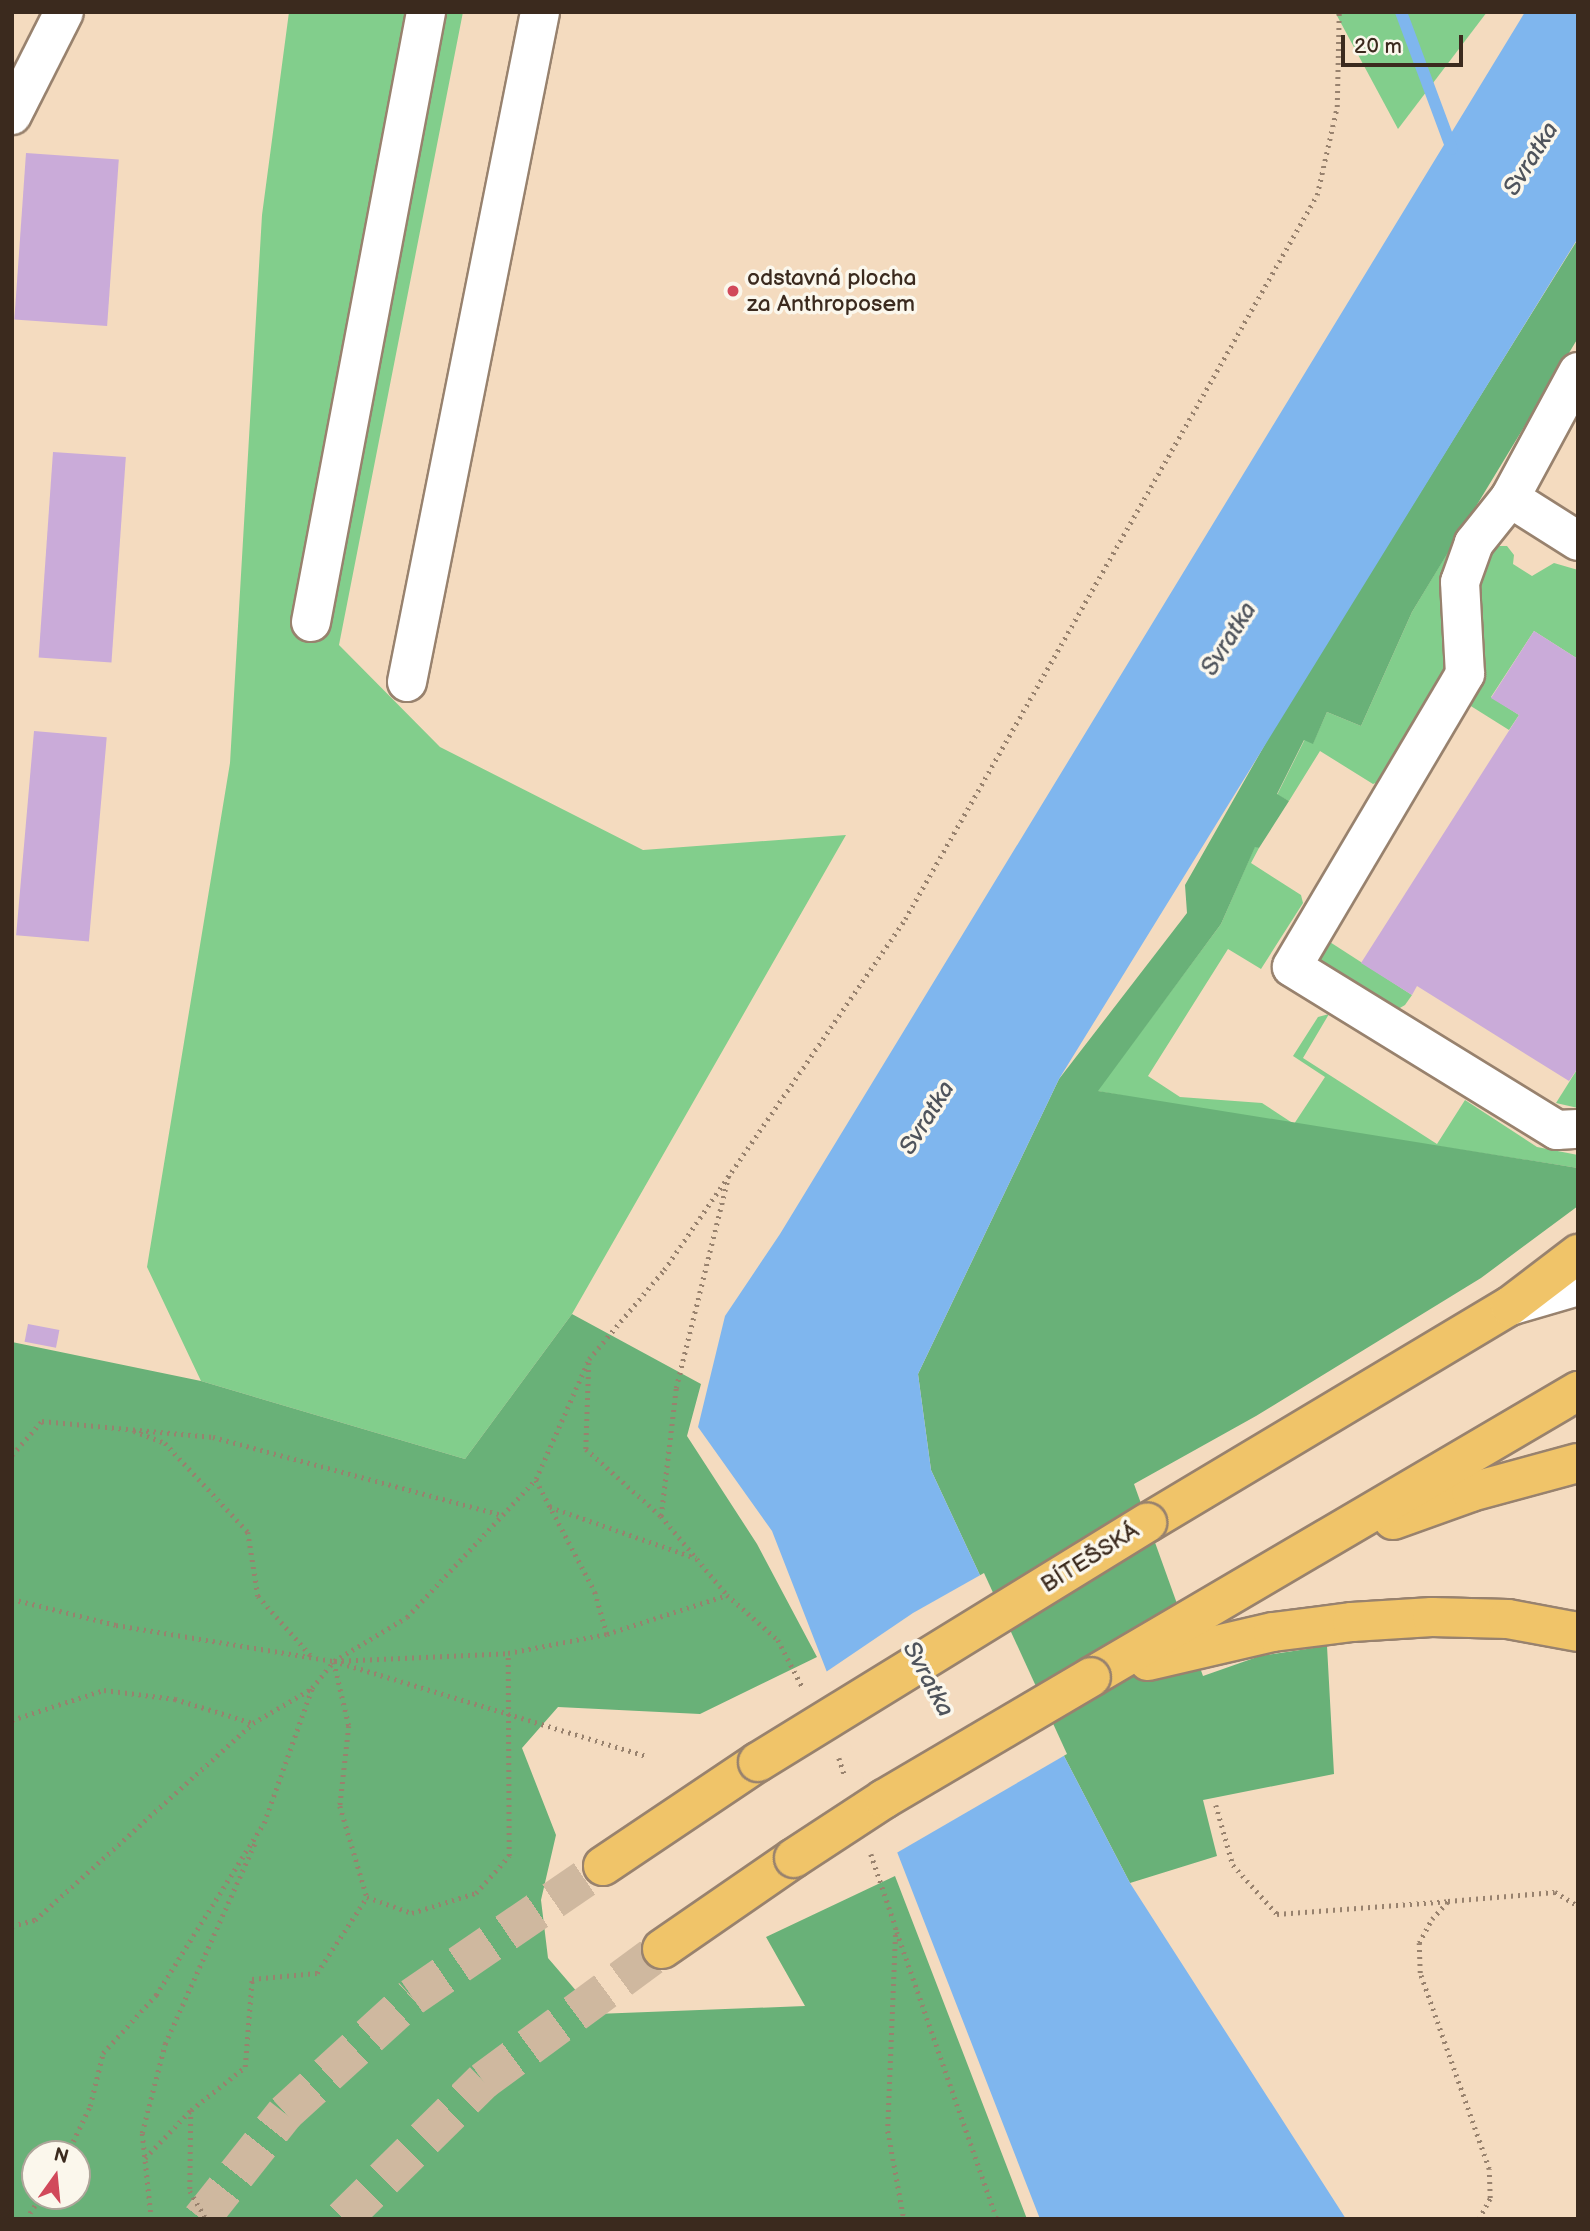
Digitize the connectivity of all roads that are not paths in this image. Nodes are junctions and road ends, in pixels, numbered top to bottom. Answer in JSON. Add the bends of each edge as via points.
{"nodes":[{"id":1,"x":64,"y":12,"type":"edge"},
{"id":2,"x":426,"y":12,"type":"edge"},
{"id":3,"x":540,"y":12,"type":"edge"},
{"id":4,"x":12,"y":115,"type":"edge"},
{"id":5,"x":1578,"y":372,"type":"edge"},
{"id":6,"x":1510,"y":498,"type":"junction"},
{"id":7,"x":1578,"y":541,"type":"edge"},
{"id":8,"x":311,"y":622,"type":"dead end"},
{"id":9,"x":407,"y":682,"type":"dead end"},
{"id":10,"x":1578,"y":1129,"type":"edge"},
{"id":11,"x":1578,"y":1254,"type":"edge"},
{"id":12,"x":1578,"y":1286,"type":"edge"},
{"id":13,"x":1510,"y":1306,"type":"junction"},
{"id":14,"x":1578,"y":1391,"type":"edge"},
{"id":15,"x":1578,"y":1463,"type":"edge"},
{"id":16,"x":1293,"y":1558,"type":"junction"},
{"id":17,"x":1578,"y":1632,"type":"edge"},
{"id":18,"x":1189,"y":1636,"type":"junction"},
{"id":19,"x":603,"y":1866,"type":"tunnel mouth"},
{"id":20,"x":662,"y":1949,"type":"tunnel mouth"}],
"edges":[{"from":1,"to":4,"type":"lane"},
{"from":2,"to":8,"type":"lane"},
{"from":3,"to":9,"type":"lane"},
{"from":5,"to":6,"type":"lane"},
{"from":6,"to":7,"type":"lane"},
{"from":6,"to":10,"type":"lane","via":[[1474,543],[1460,582],[1465,674],[1292,967],[1557,1130]]},
{"from":11,"to":13,"type":"highway","name":"BÍTEŠSKÁ"},
{"from":12,"to":13,"type":"lane"},
{"from":13,"to":19,"type":"highway","name":"BÍTEŠSKÁ","bridge":true,"via":[[758,1762]]},
{"from":14,"to":16,"type":"highway"},
{"from":15,"to":16,"type":"highway","via":[[1471,1492]]},
{"from":16,"to":18,"type":"highway"},
{"from":17,"to":18,"type":"highway","via":[[1508,1619],[1432,1617]]},
{"from":18,"to":20,"type":"highway","bridge":true,"via":[[1091,1677],[884,1799]]}]}
